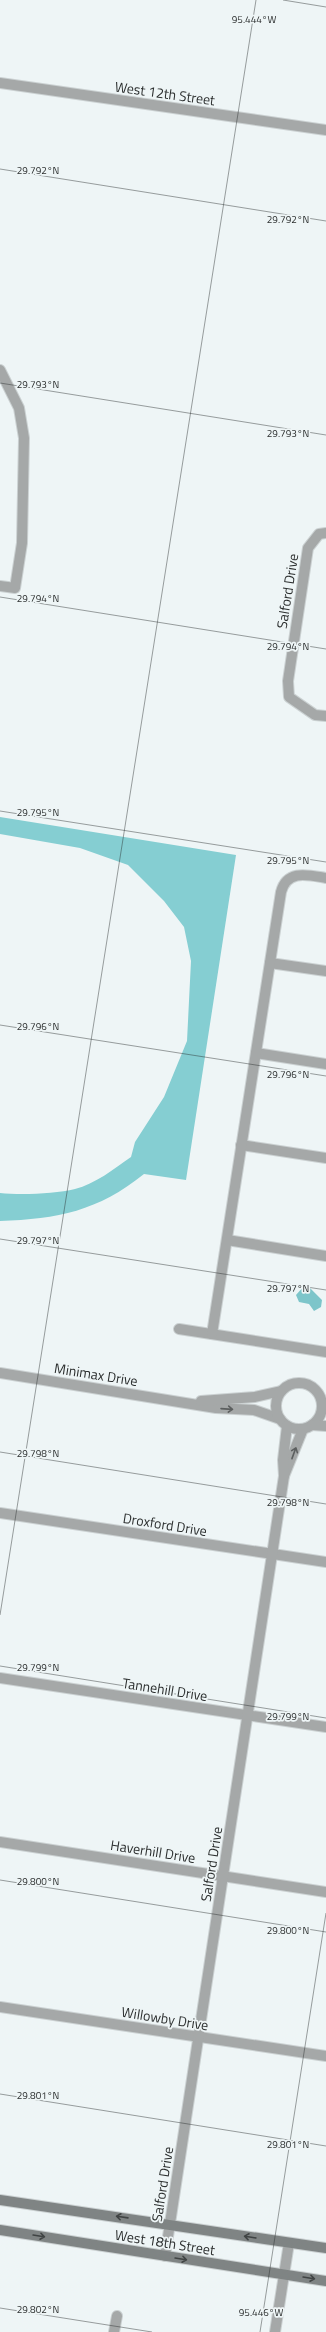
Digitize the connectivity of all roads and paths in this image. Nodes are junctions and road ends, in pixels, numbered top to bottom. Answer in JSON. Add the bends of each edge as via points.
{"nodes":[{"id":1,"x":0,"y":83,"type":"edge"},
{"id":2,"x":326,"y":130,"type":"edge"},
{"id":3,"x":0,"y":370,"type":"edge"},
{"id":4,"x":326,"y":533,"type":"edge"},
{"id":5,"x":0,"y":586,"type":"edge"},
{"id":6,"x":326,"y":716,"type":"edge"},
{"id":7,"x":326,"y":878,"type":"edge"},
{"id":8,"x":270,"y":963,"type":"junction"},
{"id":9,"x":326,"y":972,"type":"edge"},
{"id":10,"x":256,"y":1053,"type":"junction"},
{"id":11,"x":326,"y":1064,"type":"edge"},
{"id":12,"x":242,"y":1145,"type":"junction"},
{"id":13,"x":326,"y":1158,"type":"edge"},
{"id":14,"x":226,"y":1240,"type":"junction"},
{"id":15,"x":326,"y":1256,"type":"edge"},
{"id":16,"x":179,"y":1329,"type":"dead end"},
{"id":17,"x":212,"y":1334,"type":"junction"},
{"id":18,"x":326,"y":1352,"type":"edge"},
{"id":19,"x":0,"y":1373,"type":"edge"},
{"id":20,"x":281,"y":1391,"type":"junction"},
{"id":21,"x":323,"y":1400,"type":"edge"},
{"id":22,"x":189,"y":1402,"type":"junction"},
{"id":23,"x":280,"y":1419,"type":"junction"},
{"id":24,"x":287,"y":1426,"type":"junction"},
{"id":25,"x":326,"y":1426,"type":"edge"},
{"id":26,"x":308,"y":1427,"type":"junction"},
{"id":27,"x":284,"y":1476,"type":"junction"},
{"id":28,"x":0,"y":1513,"type":"edge"},
{"id":29,"x":271,"y":1554,"type":"junction"},
{"id":30,"x":326,"y":1562,"type":"edge"},
{"id":31,"x":0,"y":1678,"type":"edge"},
{"id":32,"x":247,"y":1715,"type":"junction"},
{"id":33,"x":326,"y":1727,"type":"edge"},
{"id":34,"x":0,"y":1842,"type":"edge"},
{"id":35,"x":223,"y":1876,"type":"junction"},
{"id":36,"x":326,"y":1892,"type":"edge"},
{"id":37,"x":0,"y":2008,"type":"edge"},
{"id":38,"x":198,"y":2037,"type":"junction"},
{"id":39,"x":326,"y":2056,"type":"edge"},
{"id":40,"x":0,"y":2200,"type":"edge"},
{"id":41,"x":170,"y":2224,"type":"junction"},
{"id":42,"x":0,"y":2230,"type":"edge"},
{"id":43,"x":289,"y":2243,"type":"junction"},
{"id":44,"x":326,"y":2248,"type":"edge"},
{"id":45,"x":165,"y":2256,"type":"junction"},
{"id":46,"x":284,"y":2274,"type":"junction"},
{"id":47,"x":326,"y":2281,"type":"edge"},
{"id":48,"x":116,"y":2316,"type":"dead end"},
{"id":49,"x":114,"y":2332,"type":"edge"},
{"id":50,"x":275,"y":2332,"type":"edge"}],
"edges":[{"from":1,"to":2,"type":"street","name":"West 12th Street"},
{"from":3,"to":5,"type":"street","via":[[19,408],[24,438],[22,543],[15,588]]},
{"from":4,"to":6,"type":"street","name":"Salford Drive","via":[[319,534],[308,548],[289,668],[290,697],[315,715]]},
{"from":7,"to":8,"type":"street","via":[[297,874],[288,878],[283,885]]},
{"from":8,"to":9,"type":"street"},
{"from":8,"to":10,"type":"street"},
{"from":10,"to":11,"type":"street"},
{"from":10,"to":12,"type":"street"},
{"from":12,"to":13,"type":"street"},
{"from":12,"to":14,"type":"street"},
{"from":14,"to":15,"type":"street"},
{"from":14,"to":17,"type":"street"},
{"from":16,"to":17,"type":"street"},
{"from":17,"to":18,"type":"street"},
{"from":19,"to":22,"type":"street","name":"Minimax Drive"},
{"from":20,"to":21,"type":"street","via":[[292,1384],[301,1383],[312,1387]]},
{"from":20,"to":22,"type":"street","name":"Minimax Drive","via":[[255,1397]]},
{"from":20,"to":23,"type":"street","via":[[275,1405]]},
{"from":21,"to":26,"type":"street","via":[[321,1412]]},
{"from":22,"to":23,"type":"street","name":"Minimax Drive","one_way":true,"via":[[216,1408],[254,1410]]},
{"from":23,"to":24,"type":"street"},
{"from":24,"to":26,"type":"street"},
{"from":24,"to":27,"type":"street","name":"Salford Drive"},
{"from":25,"to":26,"type":"street"},
{"from":27,"to":26,"type":"street","name":"Salford Drive","one_way":true},
{"from":27,"to":29,"type":"street","name":"Salford Drive"},
{"from":28,"to":29,"type":"street","name":"Droxford Drive"},
{"from":29,"to":30,"type":"street","name":"Droxford Drive"},
{"from":29,"to":32,"type":"street","name":"Salford Drive"},
{"from":31,"to":32,"type":"street","name":"Tannehill Drive"},
{"from":32,"to":33,"type":"street","name":"Tannehill Drive"},
{"from":32,"to":35,"type":"street","name":"Salford Drive"},
{"from":34,"to":35,"type":"street","name":"Haverhill Drive"},
{"from":35,"to":36,"type":"street","name":"Haverhill Drive"},
{"from":35,"to":38,"type":"street","name":"Salford Drive"},
{"from":37,"to":38,"type":"street","name":"Willowby Drive"},
{"from":38,"to":39,"type":"street","name":"Willowby Drive"},
{"from":38,"to":41,"type":"street","name":"Salford Drive"},
{"from":41,"to":40,"type":"main road","name":"West 18th Street","one_way":true},
{"from":43,"to":41,"type":"main road","name":"West 18th Street","one_way":true},
{"from":41,"to":45,"type":"street","name":"Salford Drive"},
{"from":42,"to":45,"type":"main road","name":"West 18th Street","one_way":true},
{"from":43,"to":44,"type":"main road","name":"West 18th Street"},
{"from":43,"to":46,"type":"street"},
{"from":45,"to":46,"type":"main road","name":"West 18th Street","one_way":true},
{"from":46,"to":47,"type":"main road","name":"West 18th Street","one_way":true},
{"from":46,"to":50,"type":"street"},
{"from":48,"to":49,"type":"street"}]}
